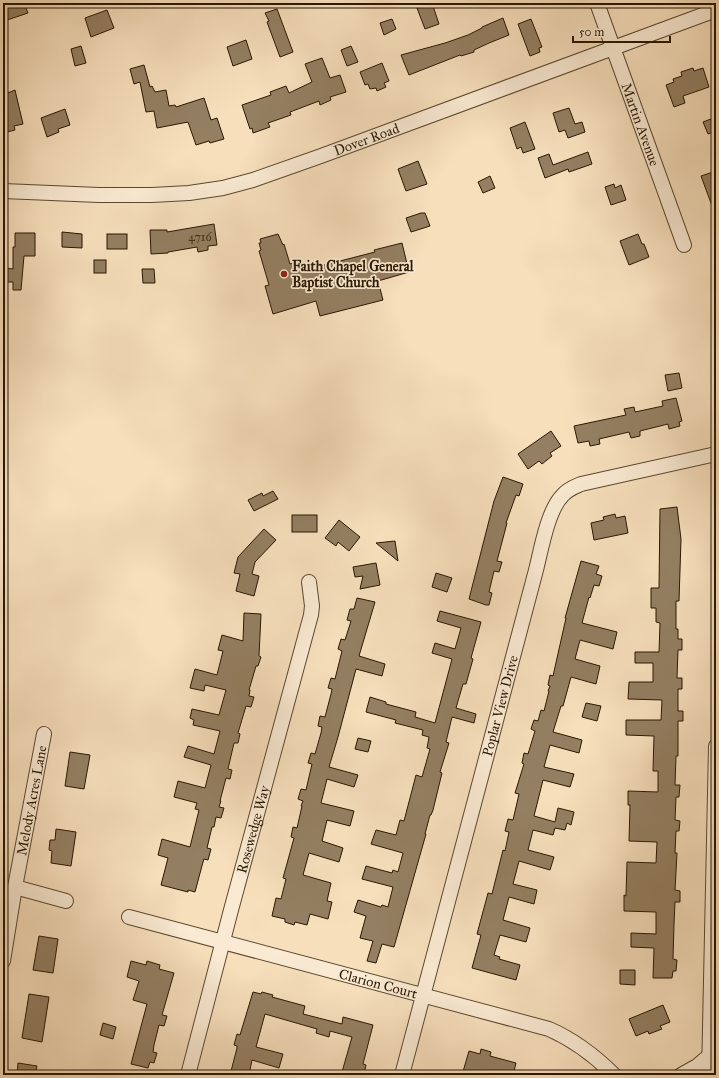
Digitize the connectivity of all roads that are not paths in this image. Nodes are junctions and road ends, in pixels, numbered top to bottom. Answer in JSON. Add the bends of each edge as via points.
{"nodes":[{"id":1,"x":597,"y":3,"type":"edge"},
{"id":2,"x":716,"y":10,"type":"edge"},
{"id":3,"x":613,"y":48,"type":"junction"},
{"id":4,"x":3,"y":191,"type":"edge"},
{"id":5,"x":684,"y":245,"type":"dead end"},
{"id":6,"x":716,"y":454,"type":"edge"},
{"id":7,"x":309,"y":582,"type":"dead end"},
{"id":8,"x":44,"y":734,"type":"dead end"},
{"id":9,"x":716,"y":746,"type":"edge"},
{"id":10,"x":15,"y":888,"type":"junction"},
{"id":11,"x":66,"y":901,"type":"dead end"},
{"id":12,"x":129,"y":918,"type":"dead end"},
{"id":13,"x":223,"y":943,"type":"junction"},
{"id":14,"x":3,"y":961,"type":"edge"},
{"id":15,"x":424,"y":996,"type":"junction"},
{"id":16,"x":714,"y":1014,"type":"edge"},
{"id":17,"x":710,"y":1055,"type":"junction"},
{"id":18,"x":188,"y":1075,"type":"edge"},
{"id":19,"x":402,"y":1075,"type":"edge"},
{"id":20,"x":614,"y":1075,"type":"edge"},
{"id":21,"x":681,"y":1075,"type":"edge"},
{"id":22,"x":710,"y":1075,"type":"edge"}],
"edges":[{"from":1,"to":3,"type":"street","name":"Martin Avenue"},
{"from":2,"to":3,"type":"street","name":"Dover Road"},
{"from":3,"to":4,"type":"street","name":"Dover Road","via":[[321,156],[223,188],[152,195]]},
{"from":3,"to":5,"type":"street","name":"Martin Avenue"},
{"from":6,"to":15,"type":"street","name":"Poplar View Drive","via":[[581,484],[563,494],[555,505]]},
{"from":7,"to":13,"type":"street","name":"Rosewedge Way","via":[[311,615]]},
{"from":8,"to":10,"type":"street","name":"Melody Acres Lane"},
{"from":9,"to":16,"type":"street"},
{"from":10,"to":11,"type":"street"},
{"from":10,"to":14,"type":"street","name":"Melody Acres Lane"},
{"from":12,"to":13,"type":"street","name":"Clarion Court"},
{"from":13,"to":15,"type":"street","name":"Clarion Court"},
{"from":13,"to":18,"type":"street","name":"Rosewedge Way"},
{"from":15,"to":19,"type":"street","name":"Poplar View Drive"},
{"from":15,"to":20,"type":"street","name":"Clarion Court","via":[[549,1029],[566,1036]]},
{"from":16,"to":17,"type":"street"},
{"from":17,"to":21,"type":"street"},
{"from":17,"to":22,"type":"street"}]}
